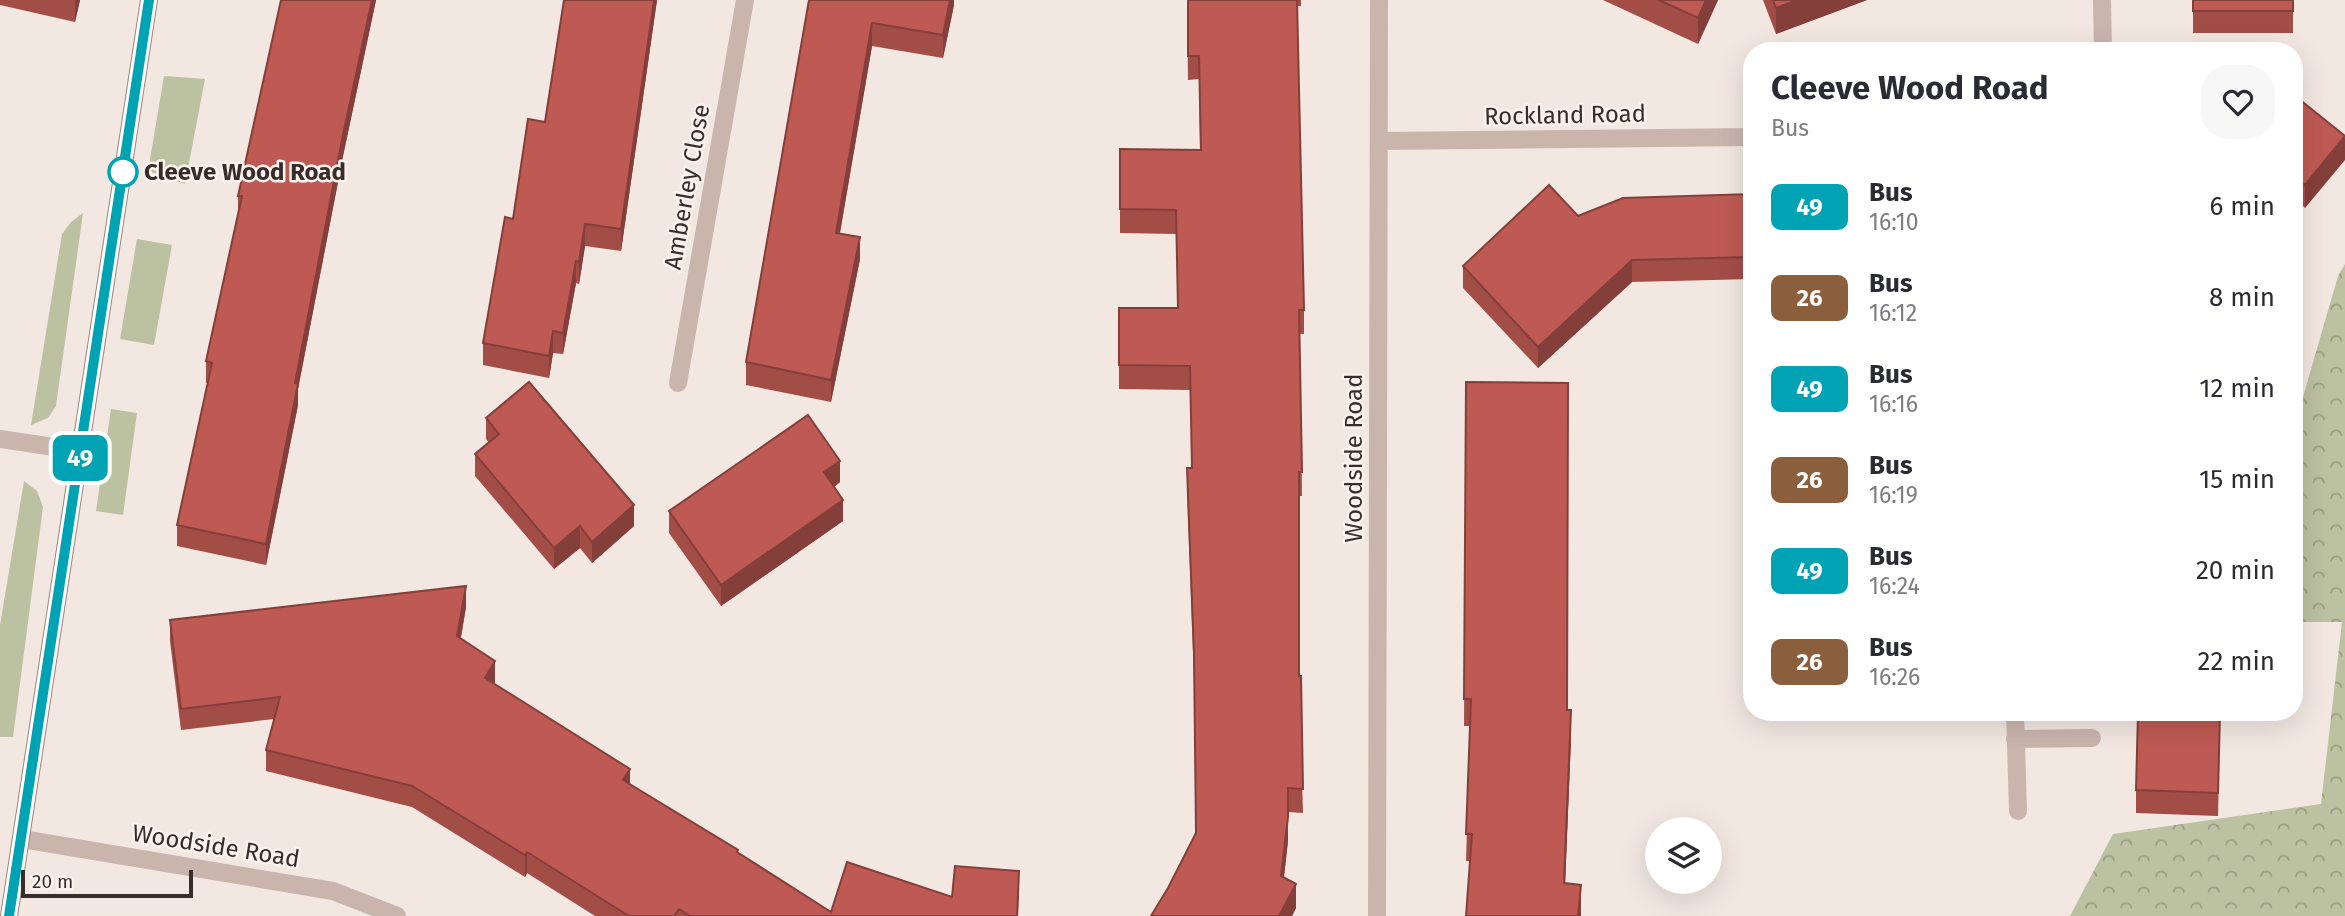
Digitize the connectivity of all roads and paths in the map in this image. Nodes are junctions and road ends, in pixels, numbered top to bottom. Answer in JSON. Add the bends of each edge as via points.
{"nodes":[{"id":1,"x":149,"y":0,"type":"edge"},
{"id":2,"x":745,"y":0,"type":"edge"},
{"id":3,"x":1379,"y":0,"type":"edge"},
{"id":4,"x":2102,"y":0,"type":"edge"},
{"id":5,"x":2103,"y":42,"type":"edge"},
{"id":6,"x":1743,"y":137,"type":"edge"},
{"id":7,"x":1379,"y":141,"type":"junction"},
{"id":8,"x":678,"y":383,"type":"dead end"},
{"id":9,"x":0,"y":439,"type":"edge"},
{"id":10,"x":81,"y":451,"type":"junction"},
{"id":11,"x":2015,"y":721,"type":"edge"},
{"id":12,"x":2015,"y":738,"type":"junction"},
{"id":13,"x":2092,"y":738,"type":"dead end"},
{"id":14,"x":2018,"y":811,"type":"dead end"},
{"id":15,"x":22,"y":839,"type":"junction"},
{"id":16,"x":9,"y":916,"type":"edge"},
{"id":17,"x":397,"y":916,"type":"edge"},
{"id":18,"x":1377,"y":916,"type":"edge"}],
"edges":[{"from":1,"to":10,"type":"street"},
{"from":2,"to":8,"type":"street","name":"Amberley Close"},
{"from":3,"to":7,"type":"street","name":"Woodside Road"},
{"from":4,"to":5,"type":"street"},
{"from":6,"to":7,"type":"street","name":"Rockland Road"},
{"from":7,"to":18,"type":"street","name":"Woodside Road"},
{"from":9,"to":10,"type":"street"},
{"from":10,"to":15,"type":"street"},
{"from":11,"to":12,"type":"street"},
{"from":12,"to":13,"type":"street"},
{"from":12,"to":14,"type":"street"},
{"from":15,"to":16,"type":"street"},
{"from":15,"to":17,"type":"street","name":"Woodside Road","via":[[333,891]]}]}
